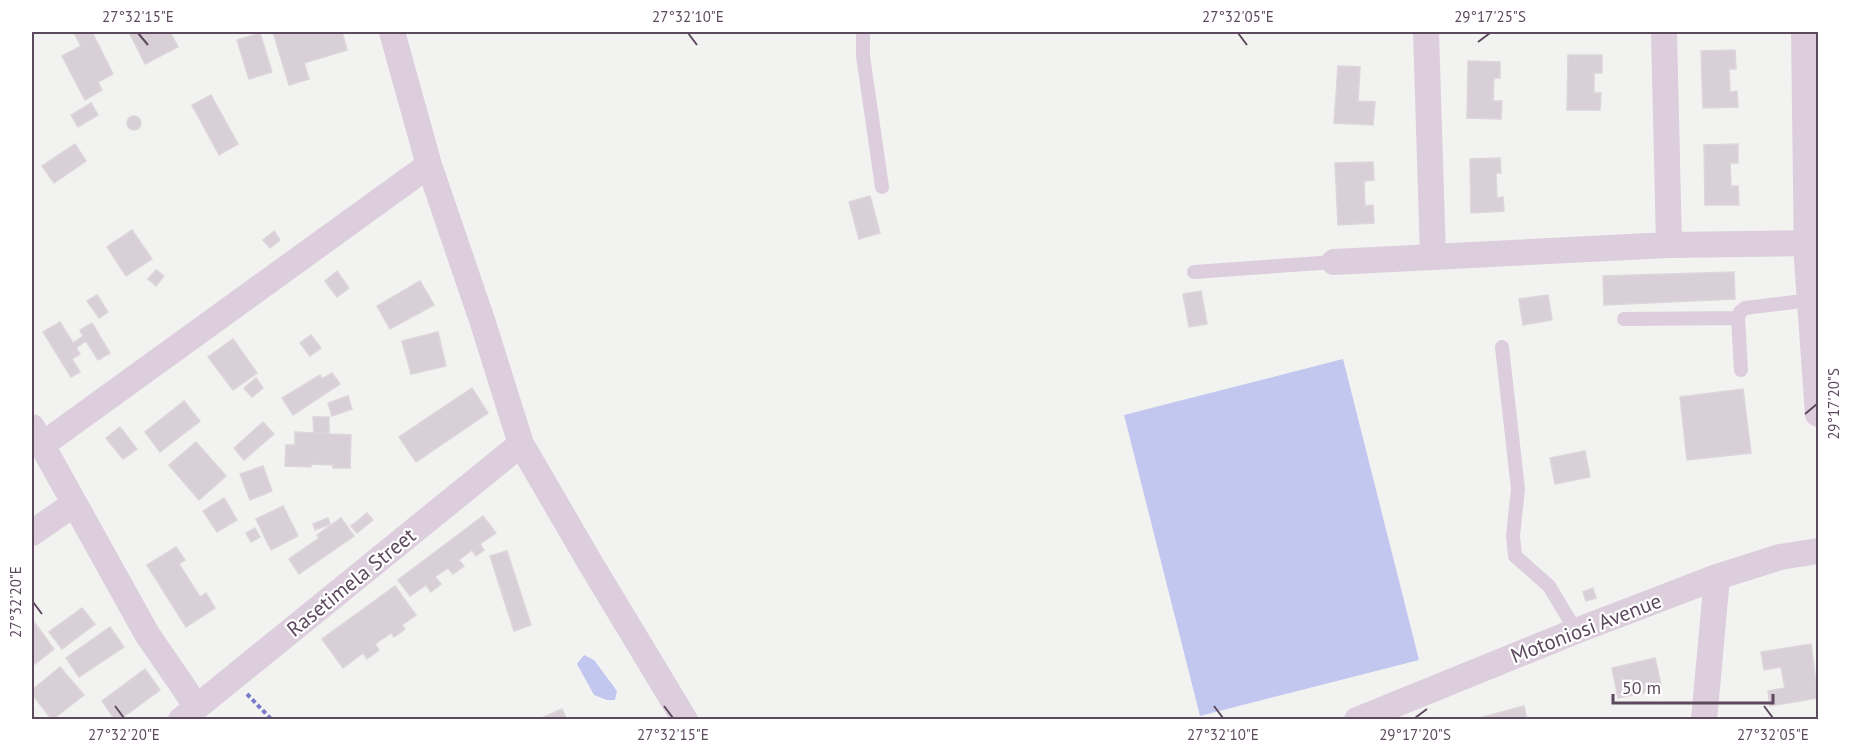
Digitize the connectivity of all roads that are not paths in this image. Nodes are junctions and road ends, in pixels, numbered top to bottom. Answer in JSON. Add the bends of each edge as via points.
{"nodes":[{"id":1,"x":392,"y":32,"type":"edge"},
{"id":2,"x":863,"y":32,"type":"edge"},
{"id":3,"x":1426,"y":32,"type":"edge"},
{"id":4,"x":1664,"y":32,"type":"edge"},
{"id":5,"x":1804,"y":32,"type":"edge"},
{"id":6,"x":429,"y":165,"type":"junction"},
{"id":7,"x":882,"y":187,"type":"dead end"},
{"id":8,"x":1669,"y":245,"type":"junction"},
{"id":9,"x":1811,"y":254,"type":"edge"},
{"id":10,"x":1433,"y":258,"type":"junction"},
{"id":11,"x":1334,"y":262,"type":"joint"},
{"id":12,"x":1194,"y":272,"type":"dead end"},
{"id":13,"x":1810,"y":300,"type":"junction"},
{"id":14,"x":1738,"y":318,"type":"junction"},
{"id":15,"x":1624,"y":320,"type":"dead end"},
{"id":16,"x":1502,"y":348,"type":"dead end"},
{"id":17,"x":1741,"y":370,"type":"dead end"},
{"id":18,"x":1818,"y":414,"type":"edge"},
{"id":19,"x":37,"y":436,"type":"edge"},
{"id":20,"x":521,"y":444,"type":"junction"},
{"id":21,"x":74,"y":504,"type":"junction"},
{"id":22,"x":32,"y":533,"type":"edge"},
{"id":23,"x":1818,"y":551,"type":"edge"},
{"id":24,"x":1717,"y":577,"type":"junction"},
{"id":25,"x":1576,"y":632,"type":"junction"},
{"id":26,"x":189,"y":713,"type":"edge"},
{"id":27,"x":1370,"y":717,"type":"edge"},
{"id":28,"x":685,"y":720,"type":"edge"},
{"id":29,"x":1704,"y":720,"type":"edge"}],
"edges":[{"from":1,"to":6,"type":"street"},
{"from":2,"to":7,"type":"lane"},
{"from":3,"to":10,"type":"street"},
{"from":4,"to":8,"type":"street"},
{"from":5,"to":9,"type":"street"},
{"from":6,"to":19,"type":"street"},
{"from":6,"to":20,"type":"street"},
{"from":8,"to":9,"type":"street"},
{"from":8,"to":10,"type":"street"},
{"from":9,"to":13,"type":"street"},
{"from":10,"to":11,"type":"street"},
{"from":11,"to":12,"type":"lane"},
{"from":13,"to":14,"type":"lane","via":[[1745,308]]},
{"from":13,"to":18,"type":"street"},
{"from":14,"to":15,"type":"lane"},
{"from":14,"to":17,"type":"lane"},
{"from":16,"to":25,"type":"lane","via":[[1518,489],[1515,556],[1549,586]]},
{"from":19,"to":21,"type":"street"},
{"from":20,"to":26,"type":"street","name":"Rasetimela Street"},
{"from":20,"to":28,"type":"street"},
{"from":21,"to":22,"type":"street"},
{"from":21,"to":26,"type":"street"},
{"from":23,"to":24,"type":"street","name":"Motoniosi Avenue","via":[[1779,557]]},
{"from":24,"to":25,"type":"street","name":"Motoniosi Avenue"},
{"from":24,"to":29,"type":"street"},
{"from":25,"to":27,"type":"street","name":"Motoniosi Avenue"}]}
